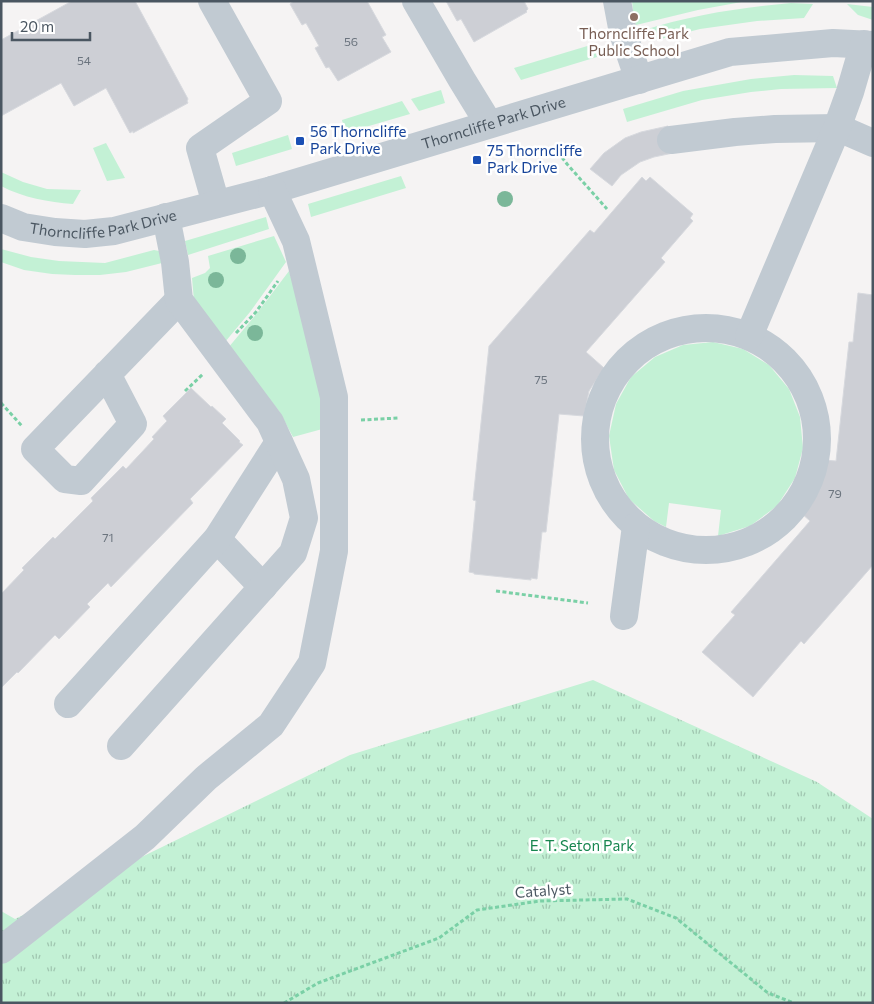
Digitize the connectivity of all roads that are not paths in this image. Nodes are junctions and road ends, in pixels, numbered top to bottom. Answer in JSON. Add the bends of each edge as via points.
{"nodes":[{"id":1,"x":212,"y":1,"type":"edge"},
{"id":2,"x":416,"y":1,"type":"edge"},
{"id":3,"x":617,"y":1,"type":"edge"},
{"id":4,"x":868,"y":45,"type":"edge"},
{"id":5,"x":639,"y":80,"type":"junction"},
{"id":6,"x":489,"y":124,"type":"junction"},
{"id":7,"x":837,"y":128,"type":"junction"},
{"id":8,"x":671,"y":140,"type":"dead end"},
{"id":9,"x":873,"y":143,"type":"edge"},
{"id":10,"x":272,"y":190,"type":"junction"},
{"id":11,"x":216,"y":204,"type":"junction"},
{"id":12,"x":166,"y":217,"type":"junction"},
{"id":13,"x":1,"y":218,"type":"edge"},
{"id":14,"x":178,"y":300,"type":"junction"},
{"id":15,"x":749,"y":336,"type":"junction"},
{"id":16,"x":107,"y":374,"type":"dead end"},
{"id":17,"x":279,"y":442,"type":"junction"},
{"id":18,"x":636,"y":526,"type":"junction"},
{"id":19,"x":217,"y":539,"type":"junction"},
{"id":20,"x":263,"y":587,"type":"junction"},
{"id":21,"x":624,"y":616,"type":"dead end"},
{"id":22,"x":68,"y":704,"type":"dead end"},
{"id":23,"x":121,"y":746,"type":"dead end"},
{"id":24,"x":1,"y":950,"type":"edge"}],
"edges":[{"from":1,"to":11,"type":"street","via":[[268,101],[200,148]]},
{"from":2,"to":6,"type":"street"},
{"from":3,"to":5,"type":"street","via":[[623,33]]},
{"from":4,"to":5,"type":"street","name":"Thorncliffe Park Drive","via":[[833,43],[730,52]]},
{"from":4,"to":7,"type":"street"},
{"from":5,"to":6,"type":"street","name":"Thorncliffe Park Drive"},
{"from":6,"to":10,"type":"street","name":"Thorncliffe Park Drive"},
{"from":7,"to":8,"type":"street","via":[[776,129]]},
{"from":7,"to":9,"type":"street"},
{"from":7,"to":15,"type":"street"},
{"from":10,"to":11,"type":"street","name":"Thorncliffe Park Drive"},
{"from":10,"to":24,"type":"street","via":[[296,241],[334,397],[334,551],[312,663],[271,725],[206,778],[145,838]]},
{"from":11,"to":12,"type":"street","name":"Thorncliffe Park Drive"},
{"from":12,"to":13,"type":"street","name":"Thorncliffe Park Drive","via":[[114,231],[85,234],[23,227]]},
{"from":12,"to":14,"type":"street"},
{"from":14,"to":16,"type":"street"},
{"from":14,"to":17,"type":"street","via":[[270,422]]},
{"from":15,"to":18,"type":"street","via":[[715,327],[680,330],[647,344],[620,367],[602,397],[594,432],[598,467],[612,499]]},
{"from":15,"to":18,"type":"street","via":[[781,356],[805,386],[814,413],[815,460],[802,496],[776,525],[744,544],[706,550],[669,544]]},
{"from":17,"to":19,"type":"street"},
{"from":17,"to":20,"type":"street","via":[[296,479],[304,518],[292,553]]},
{"from":18,"to":21,"type":"street"},
{"from":19,"to":20,"type":"street"},
{"from":19,"to":22,"type":"street"},
{"from":20,"to":23,"type":"street"}]}
